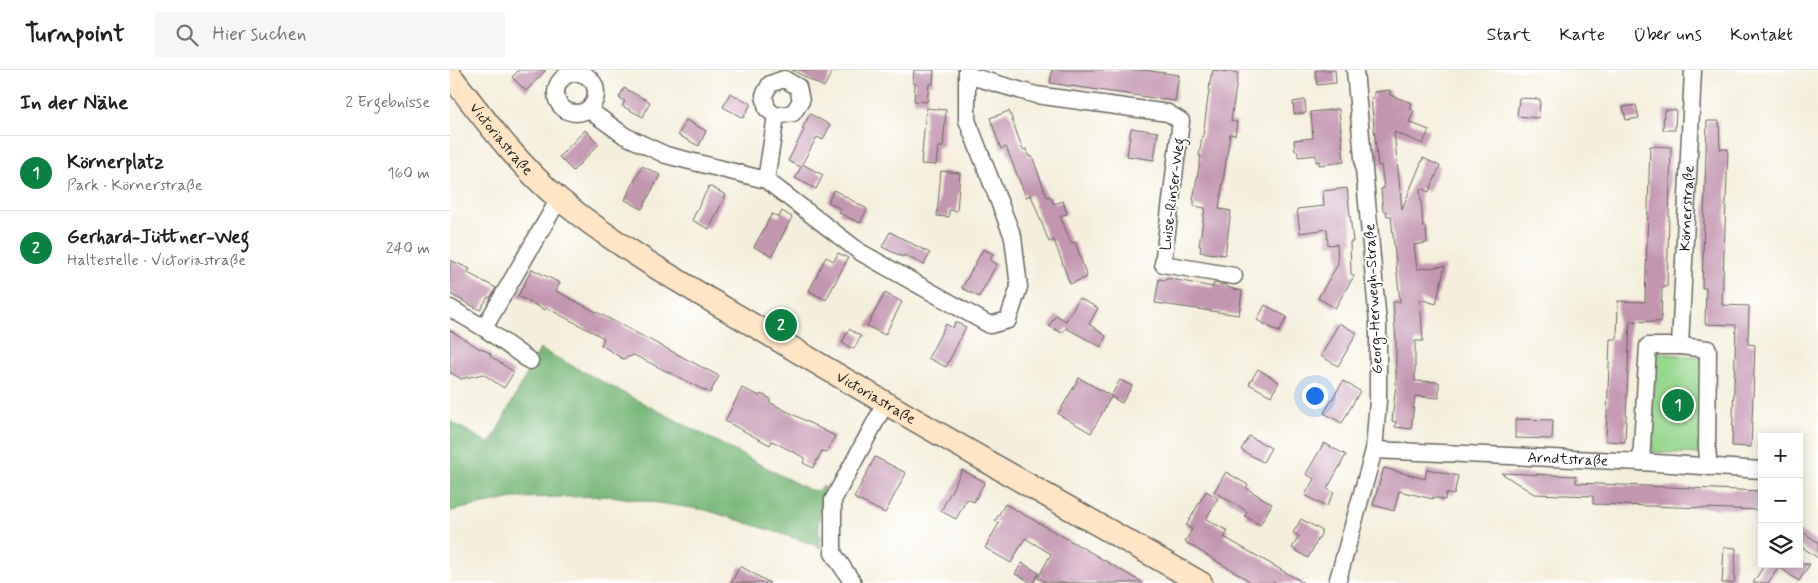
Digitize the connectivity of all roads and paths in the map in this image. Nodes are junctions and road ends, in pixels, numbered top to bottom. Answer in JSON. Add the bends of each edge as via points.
{"nodes":[{"id":1,"x":1355,"y":70,"type":"edge"},
{"id":2,"x":1693,"y":70,"type":"edge"},
{"id":3,"x":967,"y":72,"type":"edge"},
{"id":4,"x":450,"y":75,"type":"edge"},
{"id":5,"x":589,"y":110,"type":"dead end"},
{"id":6,"x":776,"y":116,"type":"dead end"},
{"id":7,"x":766,"y":180,"type":"junction"},
{"id":8,"x":559,"y":199,"type":"junction"},
{"id":9,"x":1234,"y":276,"type":"dead end"},
{"id":10,"x":450,"y":308,"type":"edge"},
{"id":11,"x":484,"y":328,"type":"junction"},
{"id":12,"x":1680,"y":346,"type":"junction"},
{"id":13,"x":530,"y":361,"type":"dead end"},
{"id":14,"x":885,"y":404,"type":"junction"},
{"id":15,"x":1374,"y":450,"type":"junction"},
{"id":16,"x":1641,"y":462,"type":"junction"},
{"id":17,"x":1709,"y":467,"type":"junction"},
{"id":18,"x":1758,"y":470,"type":"edge"},
{"id":19,"x":852,"y":583,"type":"edge"},
{"id":20,"x":1201,"y":583,"type":"edge"},
{"id":21,"x":1336,"y":583,"type":"edge"}],
"edges":[{"from":1,"to":15,"type":"street","name":"Georg-Herwegh-Straße","via":[[1378,323]]},
{"from":2,"to":12,"type":"street","name":"Körnerstraße"},
{"from":3,"to":7,"type":"street","via":[[967,120],[1013,237],[1019,287],[1008,320],[990,325],[860,252]]},
{"from":3,"to":9,"type":"street","name":"Luise-Rinser-Weg","via":[[1036,95],[1168,114],[1181,121],[1163,264]]},
{"from":4,"to":8,"type":"main road","name":"Victoriastraße","via":[[516,158]]},
{"from":5,"to":7,"type":"street","via":[[625,136],[666,155]]},
{"from":6,"to":7,"type":"street"},
{"from":8,"to":11,"type":"street"},
{"from":8,"to":14,"type":"main road","name":"Victoriastraße","via":[[618,244]]},
{"from":10,"to":11,"type":"street"},
{"from":11,"to":13,"type":"street"},
{"from":12,"to":16,"type":"street","via":[[1648,346]]},
{"from":12,"to":17,"type":"street","via":[[1708,349]]},
{"from":14,"to":19,"type":"street","via":[[833,500],[833,553]]},
{"from":14,"to":20,"type":"main road","name":"Victoriastraße"},
{"from":15,"to":16,"type":"street","name":"Arndtstraße"},
{"from":15,"to":21,"type":"street","name":"Georg-Herwegh-Straße"},
{"from":16,"to":17,"type":"street","name":"Arndtstraße"},
{"from":17,"to":18,"type":"street","name":"Arndtstraße"}]}
